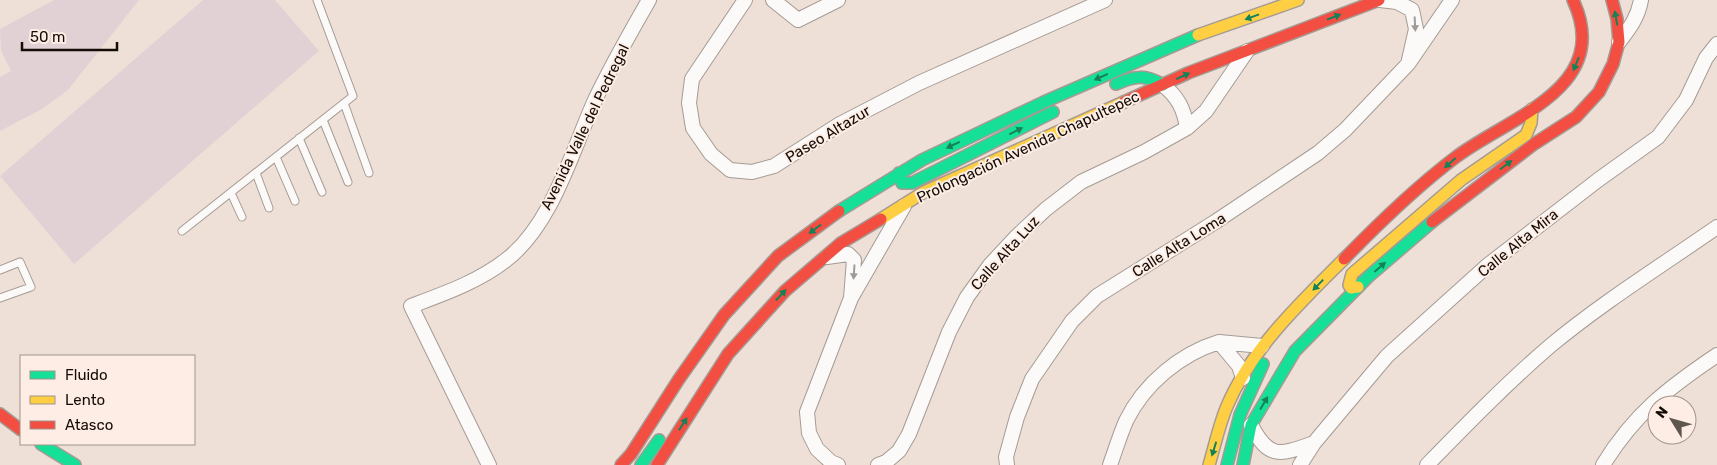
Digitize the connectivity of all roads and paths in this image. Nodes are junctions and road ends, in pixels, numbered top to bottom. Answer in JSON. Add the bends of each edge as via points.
{"nodes":[{"id":1,"x":317,"y":0,"type":"edge"},
{"id":2,"x":649,"y":0,"type":"edge"},
{"id":3,"x":745,"y":0,"type":"edge"},
{"id":4,"x":773,"y":0,"type":"edge"},
{"id":5,"x":838,"y":0,"type":"edge"},
{"id":6,"x":1105,"y":0,"type":"edge"},
{"id":7,"x":1298,"y":0,"type":"edge"},
{"id":8,"x":1379,"y":0,"type":"edge"},
{"id":9,"x":1452,"y":0,"type":"edge"},
{"id":10,"x":1573,"y":0,"type":"edge"},
{"id":11,"x":1612,"y":0,"type":"edge"},
{"id":12,"x":1641,"y":0,"type":"edge"},
{"id":13,"x":1619,"y":42,"type":"junction"},
{"id":14,"x":1717,"y":44,"type":"edge"},
{"id":15,"x":1247,"y":51,"type":"junction"},
{"id":16,"x":1408,"y":64,"type":"junction"},
{"id":17,"x":1163,"y":85,"type":"junction"},
{"id":18,"x":1103,"y":90,"type":"dead end"},
{"id":19,"x":344,"y":103,"type":"junction"},
{"id":20,"x":1062,"y":108,"type":"dead end"},
{"id":21,"x":1532,"y":109,"type":"junction"},
{"id":22,"x":323,"y":120,"type":"junction"},
{"id":23,"x":1187,"y":128,"type":"junction"},
{"id":24,"x":299,"y":138,"type":"junction"},
{"id":25,"x":276,"y":156,"type":"junction"},
{"id":26,"x":256,"y":172,"type":"junction"},
{"id":27,"x":369,"y":173,"type":"dead end"},
{"id":28,"x":900,"y":173,"type":"junction"},
{"id":29,"x":348,"y":182,"type":"dead end"},
{"id":30,"x":322,"y":192,"type":"dead end"},
{"id":31,"x":231,"y":193,"type":"junction"},
{"id":32,"x":295,"y":201,"type":"dead end"},
{"id":33,"x":906,"y":203,"type":"junction"},
{"id":34,"x":269,"y":208,"type":"dead end"},
{"id":35,"x":242,"y":217,"type":"dead end"},
{"id":36,"x":1717,"y":227,"type":"edge"},
{"id":37,"x":182,"y":230,"type":"dead end"},
{"id":38,"x":821,"y":259,"type":"junction"},
{"id":39,"x":0,"y":270,"type":"edge"},
{"id":40,"x":1358,"y":287,"type":"junction"},
{"id":41,"x":0,"y":298,"type":"edge"},
{"id":42,"x":851,"y":298,"type":"junction"},
{"id":43,"x":1219,"y":342,"type":"junction"},
{"id":44,"x":1262,"y":346,"type":"junction"},
{"id":45,"x":1717,"y":355,"type":"edge"},
{"id":46,"x":712,"y":378,"type":"junction"},
{"id":47,"x":1243,"y":378,"type":"junction"},
{"id":48,"x":696,"y":379,"type":"dead end"},
{"id":49,"x":0,"y":414,"type":"edge"},
{"id":50,"x":1251,"y":425,"type":"junction"},
{"id":51,"x":20,"y":429,"type":"edge"},
{"id":52,"x":665,"y":429,"type":"dead end"},
{"id":53,"x":1314,"y":444,"type":"junction"},
{"id":54,"x":43,"y":445,"type":"edge"},
{"id":55,"x":75,"y":465,"type":"edge"},
{"id":56,"x":489,"y":465,"type":"edge"},
{"id":57,"x":621,"y":465,"type":"edge"},
{"id":58,"x":641,"y":465,"type":"edge"},
{"id":59,"x":657,"y":465,"type":"edge"},
{"id":60,"x":838,"y":465,"type":"edge"},
{"id":61,"x":878,"y":465,"type":"edge"},
{"id":62,"x":1007,"y":465,"type":"edge"},
{"id":63,"x":1110,"y":465,"type":"edge"},
{"id":64,"x":1209,"y":465,"type":"edge"},
{"id":65,"x":1227,"y":465,"type":"edge"},
{"id":66,"x":1244,"y":465,"type":"edge"},
{"id":67,"x":1300,"y":465,"type":"edge"},
{"id":68,"x":1427,"y":465,"type":"edge"},
{"id":69,"x":1603,"y":465,"type":"edge"}],
"edges":[{"from":1,"to":19,"type":"lane","via":[[353,96]]},
{"from":2,"to":56,"type":"street","name":"Avenida Valle del Pedregal","via":[[596,98],[548,209],[525,241],[506,260],[483,275],[410,306]]},
{"from":3,"to":6,"type":"street","name":"Paseo Altazur","via":[[692,79],[689,103],[693,128],[711,154],[730,170],[752,172],[774,166],[840,124],[919,83]]},
{"from":4,"to":5,"type":"street","via":[[798,20]]},
{"from":7,"to":28,"type":"street","name":"Prolongación Avenida Chapultepec","one_way":true,"via":[[1182,41],[1044,102]]},
{"from":15,"to":8,"type":"street","name":"Prolongación Avenida Chapultepec","one_way":true},
{"from":8,"to":16,"type":"street","one_way":true,"via":[[1397,2],[1412,10],[1416,29]]},
{"from":9,"to":16,"type":"street","name":"Calle Alta Loma"},
{"from":10,"to":21,"type":"street","one_way":true,"via":[[1582,28],[1579,60],[1562,85]]},
{"from":13,"to":11,"type":"street","one_way":true},
{"from":12,"to":13,"type":"street","via":[[1630,29]]},
{"from":40,"to":13,"type":"street","one_way":true,"via":[[1448,208],[1589,105],[1606,78]]},
{"from":14,"to":53,"type":"street","name":"Calle Alta Mira","via":[[1706,58],[1686,100],[1658,136],[1481,272],[1387,356]]},
{"from":17,"to":15,"type":"street","name":"Prolongación Avenida Chapultepec","one_way":true},
{"from":15,"to":23,"type":"street","name":"Calle Alta Luz","via":[[1206,111]]},
{"from":16,"to":62,"type":"street","name":"Calle Alta Loma","via":[[1345,130],[1318,153],[1097,296],[1072,321],[1032,379],[1016,416]]},
{"from":17,"to":18,"type":"street","via":[[1141,74]]},
{"from":17,"to":23,"type":"street","via":[[1179,102]]},
{"from":17,"to":33,"type":"street","name":"Prolongación Avenida Chapultepec"},
{"from":19,"to":22,"type":"lane"},
{"from":19,"to":27,"type":"lane"},
{"from":28,"to":20,"type":"street","one_way":true,"via":[[902,183],[912,183]]},
{"from":21,"to":40,"type":"street","via":[[1526,135],[1461,180],[1367,260],[1350,277],[1351,288]]},
{"from":21,"to":44,"type":"street","one_way":true,"via":[[1458,156],[1368,233]]},
{"from":22,"to":24,"type":"lane"},
{"from":22,"to":29,"type":"lane"},
{"from":23,"to":61,"type":"street","name":"Calle Alta Luz","via":[[1081,182],[1017,236],[967,297],[949,332],[909,434],[899,451]]},
{"from":24,"to":25,"type":"lane"},
{"from":24,"to":30,"type":"lane"},
{"from":25,"to":26,"type":"lane"},
{"from":25,"to":32,"type":"lane"},
{"from":26,"to":31,"type":"lane"},
{"from":26,"to":34,"type":"lane"},
{"from":28,"to":57,"type":"street","name":"Prolongación Avenida Chapultepec","one_way":true,"via":[[838,212],[778,256],[724,315]]},
{"from":31,"to":35,"type":"lane"},
{"from":31,"to":37,"type":"lane"},
{"from":33,"to":38,"type":"street","name":"Prolongación Avenida Chapultepec"},
{"from":33,"to":42,"type":"street"},
{"from":36,"to":68,"type":"street","via":[[1612,298],[1550,346]]},
{"from":38,"to":42,"type":"street","one_way":true,"via":[[848,254],[854,260]]},
{"from":46,"to":38,"type":"street","name":"Prolongación Avenida Chapultepec","one_way":true,"via":[[728,354],[785,291]]},
{"from":39,"to":41,"type":"lane","via":[[20,262],[31,287]]},
{"from":50,"to":40,"type":"street","one_way":true,"via":[[1295,351]]},
{"from":42,"to":60,"type":"street","via":[[807,412],[809,433],[817,449]]},
{"from":43,"to":44,"type":"street"},
{"from":43,"to":47,"type":"street","via":[[1239,366]]},
{"from":43,"to":63,"type":"street","via":[[1187,356],[1145,392],[1126,420]]},
{"from":44,"to":47,"type":"street"},
{"from":44,"to":65,"type":"street","via":[[1264,359],[1240,415]]},
{"from":45,"to":69,"type":"street","via":[[1644,410],[1620,437]]},
{"from":46,"to":48,"type":"street"},
{"from":59,"to":46,"type":"street","name":"Prolongación Avenida Chapultepec","one_way":true},
{"from":47,"to":64,"type":"street","one_way":true,"via":[[1229,401]]},
{"from":49,"to":51,"type":"street"},
{"from":50,"to":53,"type":"street","via":[[1261,444],[1274,452],[1290,452]]},
{"from":50,"to":66,"type":"street"},
{"from":52,"to":58,"type":"street"},
{"from":53,"to":67,"type":"street","name":"Calle Alta Mira"},
{"from":54,"to":55,"type":"street"}]}
